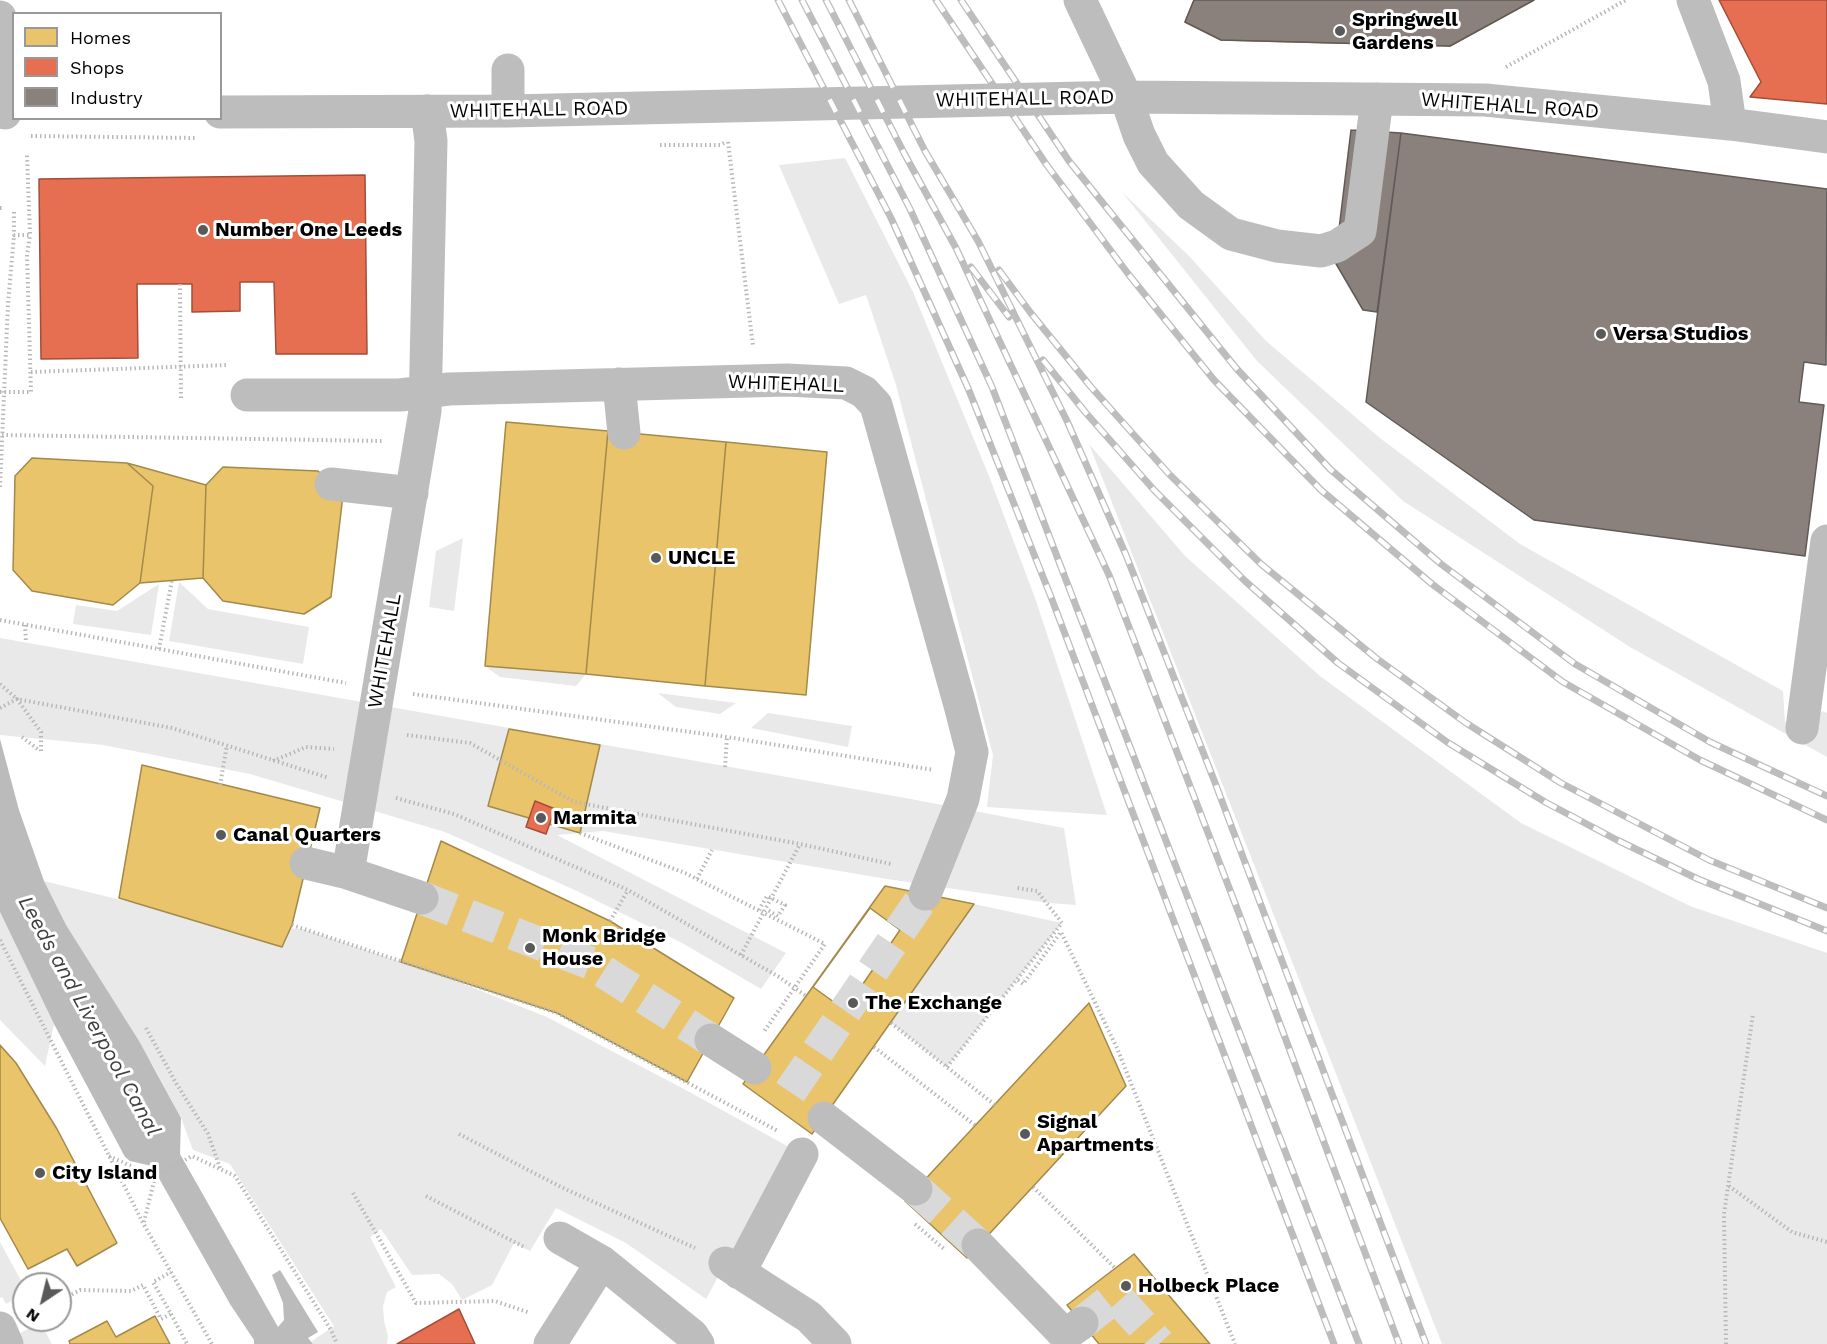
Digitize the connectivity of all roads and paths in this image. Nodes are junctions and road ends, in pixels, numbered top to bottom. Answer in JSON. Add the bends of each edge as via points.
{"nodes":[{"id":1,"x":1080,"y":0,"type":"edge"},
{"id":2,"x":1626,"y":0,"type":"edge"},
{"id":3,"x":1693,"y":0,"type":"edge"},
{"id":4,"x":0,"y":17,"type":"edge"},
{"id":5,"x":508,"y":70,"type":"dead end"},
{"id":6,"x":1497,"y":72,"type":"dead end"},
{"id":7,"x":1126,"y":97,"type":"junction"},
{"id":8,"x":1377,"y":99,"type":"junction"},
{"id":9,"x":427,"y":111,"type":"junction"},
{"id":10,"x":508,"y":111,"type":"junction"},
{"id":11,"x":222,"y":112,"type":"edge"},
{"id":12,"x":6,"y":113,"type":"edge"},
{"id":13,"x":1730,"y":124,"type":"junction"},
{"id":14,"x":1827,"y":137,"type":"edge"},
{"id":15,"x":728,"y":141,"type":"dead end"},
{"id":16,"x":27,"y":155,"type":"dead end"},
{"id":17,"x":14,"y":212,"type":"dead end"},
{"id":18,"x":30,"y":234,"type":"junction"},
{"id":19,"x":14,"y":235,"type":"junction"},
{"id":20,"x":180,"y":284,"type":"dead end"},
{"id":21,"x":231,"y":365,"type":"dead end"},
{"id":22,"x":181,"y":368,"type":"junction"},
{"id":23,"x":31,"y":372,"type":"junction"},
{"id":24,"x":757,"y":381,"type":"junction"},
{"id":25,"x":619,"y":384,"type":"junction"},
{"id":26,"x":2,"y":392,"type":"edge"},
{"id":27,"x":426,"y":392,"type":"junction"},
{"id":28,"x":247,"y":395,"type":"dead end"},
{"id":29,"x":181,"y":398,"type":"dead end"},
{"id":30,"x":624,"y":432,"type":"dead end"},
{"id":31,"x":2,"y":435,"type":"junction"},
{"id":32,"x":383,"y":441,"type":"dead end"},
{"id":33,"x":331,"y":484,"type":"dead end"},
{"id":34,"x":0,"y":487,"type":"edge"},
{"id":35,"x":412,"y":493,"type":"junction"},
{"id":36,"x":1827,"y":541,"type":"edge"},
{"id":37,"x":172,"y":580,"type":"dead end"},
{"id":38,"x":0,"y":620,"type":"edge"},
{"id":39,"x":25,"y":625,"type":"junction"},
{"id":40,"x":26,"y":642,"type":"dead end"},
{"id":41,"x":159,"y":649,"type":"junction"},
{"id":42,"x":0,"y":684,"type":"edge"},
{"id":43,"x":377,"y":689,"type":"junction"},
{"id":44,"x":17,"y":699,"type":"junction"},
{"id":45,"x":0,"y":708,"type":"edge"},
{"id":46,"x":1802,"y":728,"type":"dead end"},
{"id":47,"x":403,"y":735,"type":"dead end"},
{"id":48,"x":22,"y":737,"type":"dead end"},
{"id":49,"x":727,"y":737,"type":"junction"},
{"id":50,"x":227,"y":745,"type":"junction"},
{"id":51,"x":344,"y":749,"type":"dead end"},
{"id":52,"x":272,"y":761,"type":"junction"},
{"id":53,"x":725,"y":767,"type":"dead end"},
{"id":54,"x":340,"y":781,"type":"dead end"},
{"id":55,"x":220,"y":785,"type":"dead end"},
{"id":56,"x":965,"y":788,"type":"junction"},
{"id":57,"x":386,"y":794,"type":"dead end"},
{"id":58,"x":580,"y":833,"type":"dead end"},
{"id":59,"x":800,"y":844,"type":"junction"},
{"id":60,"x":712,"y":850,"type":"dead end"},
{"id":61,"x":306,"y":863,"type":"dead end"},
{"id":62,"x":891,"y":864,"type":"dead end"},
{"id":63,"x":348,"y":873,"type":"junction"},
{"id":64,"x":697,"y":879,"type":"junction"},
{"id":65,"x":1017,"y":888,"type":"dead end"},
{"id":66,"x":628,"y":890,"type":"junction"},
{"id":67,"x":925,"y":894,"type":"tunnel mouth"},
{"id":68,"x":422,"y":898,"type":"tunnel mouth"},
{"id":69,"x":766,"y":909,"type":"junction"},
{"id":70,"x":759,"y":910,"type":"junction"},
{"id":71,"x":610,"y":921,"type":"dead end"},
{"id":72,"x":292,"y":925,"type":"dead end"},
{"id":73,"x":0,"y":940,"type":"edge"},
{"id":74,"x":741,"y":955,"type":"junction"},
{"id":75,"x":1018,"y":980,"type":"junction"},
{"id":76,"x":806,"y":996,"type":"dead end"},
{"id":77,"x":783,"y":1003,"type":"dead end"},
{"id":78,"x":1753,"y":1014,"type":"dead end"},
{"id":79,"x":891,"y":1023,"type":"dead end"},
{"id":80,"x":146,"y":1028,"type":"dead end"},
{"id":81,"x":711,"y":1040,"type":"tunnel mouth"},
{"id":82,"x":874,"y":1047,"type":"dead end"},
{"id":83,"x":947,"y":1067,"type":"junction"},
{"id":84,"x":755,"y":1068,"type":"dead end"},
{"id":85,"x":995,"y":1105,"type":"dead end"},
{"id":86,"x":824,"y":1118,"type":"dead end"},
{"id":87,"x":975,"y":1126,"type":"dead end"},
{"id":88,"x":459,"y":1134,"type":"dead end"},
{"id":89,"x":794,"y":1145,"type":"joint"},
{"id":90,"x":109,"y":1156,"type":"junction"},
{"id":91,"x":220,"y":1169,"type":"junction"},
{"id":92,"x":155,"y":1177,"type":"junction"},
{"id":93,"x":1728,"y":1185,"type":"junction"},
{"id":94,"x":1033,"y":1187,"type":"dead end"},
{"id":95,"x":353,"y":1193,"type":"dead end"},
{"id":96,"x":426,"y":1196,"type":"dead end"},
{"id":97,"x":914,"y":1205,"type":"joint"},
{"id":98,"x":143,"y":1223,"type":"junction"},
{"id":99,"x":560,"y":1238,"type":"joint"},
{"id":100,"x":1827,"y":1242,"type":"edge"},
{"id":101,"x":978,"y":1245,"type":"tunnel mouth"},
{"id":102,"x":946,"y":1250,"type":"dead end"},
{"id":103,"x":603,"y":1262,"type":"junction"},
{"id":104,"x":732,"y":1268,"type":"junction"},
{"id":105,"x":1115,"y":1268,"type":"dead end"},
{"id":106,"x":171,"y":1272,"type":"junction"},
{"id":107,"x":72,"y":1294,"type":"edge"},
{"id":108,"x":171,"y":1314,"type":"junction"},
{"id":109,"x":1082,"y":1323,"type":"tunnel mouth"},
{"id":110,"x":0,"y":1328,"type":"edge"},
{"id":111,"x":555,"y":1336,"type":"edge"},
{"id":112,"x":7,"y":1344,"type":"edge"},
{"id":113,"x":187,"y":1344,"type":"edge"},
{"id":114,"x":212,"y":1344,"type":"edge"},
{"id":115,"x":337,"y":1344,"type":"edge"},
{"id":116,"x":698,"y":1344,"type":"edge"},
{"id":117,"x":834,"y":1344,"type":"edge"},
{"id":118,"x":1235,"y":1344,"type":"edge"},
{"id":119,"x":1726,"y":1344,"type":"edge"}],
"edges":[{"from":1,"to":7,"type":"street"},
{"from":2,"to":6,"type":"path"},
{"from":3,"to":13,"type":"street","via":[[1724,81]]},
{"from":4,"to":12,"type":"street"},
{"from":5,"to":10,"type":"street"},
{"from":7,"to":8,"type":"street","name":"WHITEHALL ROAD"},
{"from":7,"to":8,"type":"street","via":[[1152,164],[1191,205],[1231,234],[1277,246],[1321,251],[1360,231]]},
{"from":7,"to":10,"type":"street","name":"WHITEHALL ROAD"},
{"from":8,"to":13,"type":"street","name":"WHITEHALL ROAD","via":[[1485,100]]},
{"from":9,"to":10,"type":"street","name":"WHITEHALL ROAD"},
{"from":9,"to":11,"type":"street","name":"WHITEHALL ROAD"},
{"from":9,"to":27,"type":"street","name":"WHITEHALL","via":[[431,141]]},
{"from":13,"to":14,"type":"street","name":"WHITEHALL ROAD"},
{"from":15,"to":24,"type":"path"},
{"from":16,"to":18,"type":"path"},
{"from":17,"to":19,"type":"path"},
{"from":18,"to":19,"type":"path"},
{"from":18,"to":23,"type":"path","via":[[27,255]]},
{"from":19,"to":26,"type":"path"},
{"from":20,"to":22,"type":"path"},
{"from":21,"to":22,"type":"path"},
{"from":22,"to":23,"type":"path"},
{"from":22,"to":29,"type":"path"},
{"from":23,"to":26,"type":"path","via":[[32,392]]},
{"from":24,"to":25,"type":"street","name":"WHITEHALL"},
{"from":24,"to":56,"type":"street","name":"WHITEHALL","via":[[846,382],[864,392],[876,405],[972,752]]},
{"from":25,"to":27,"type":"street","name":"WHITEHALL"},
{"from":25,"to":30,"type":"street"},
{"from":26,"to":31,"type":"path"},
{"from":27,"to":28,"type":"street","name":"WHITEHALL"},
{"from":27,"to":35,"type":"street","name":"WHITEHALL"},
{"from":31,"to":32,"type":"path"},
{"from":31,"to":34,"type":"path"},
{"from":33,"to":35,"type":"street"},
{"from":35,"to":43,"type":"street","name":"WHITEHALL"},
{"from":36,"to":46,"type":"street"},
{"from":37,"to":41,"type":"path"},
{"from":38,"to":39,"type":"path"},
{"from":39,"to":40,"type":"path"},
{"from":39,"to":41,"type":"path"},
{"from":41,"to":43,"type":"path"},
{"from":42,"to":44,"type":"path"},
{"from":43,"to":49,"type":"path"},
{"from":43,"to":63,"type":"street","name":"WHITEHALL"},
{"from":44,"to":45,"type":"path"},
{"from":44,"to":48,"type":"path","via":[[40,732],[41,751]]},
{"from":44,"to":50,"type":"path","via":[[172,728]]},
{"from":47,"to":59,"type":"path","via":[[470,743],[574,802]]},
{"from":49,"to":53,"type":"path"},
{"from":49,"to":56,"type":"path"},
{"from":50,"to":52,"type":"path"},
{"from":50,"to":55,"type":"path"},
{"from":51,"to":52,"type":"path","via":[[306,747]]},
{"from":52,"to":54,"type":"path"},
{"from":56,"to":67,"type":"street","name":"WHITEHALL"},
{"from":57,"to":66,"type":"path","via":[[454,814]]},
{"from":58,"to":64,"type":"path"},
{"from":59,"to":62,"type":"path"},
{"from":59,"to":69,"type":"path","bridge":true},
{"from":60,"to":64,"type":"path"},
{"from":61,"to":63,"type":"street"},
{"from":63,"to":68,"type":"street"},
{"from":64,"to":70,"type":"path"},
{"from":65,"to":75,"type":"path","via":[[1037,891],[1062,923]]},
{"from":66,"to":71,"type":"path"},
{"from":66,"to":74,"type":"path"},
{"from":69,"to":70,"type":"path","via":[[778,916],[785,905],[767,896]]},
{"from":69,"to":74,"type":"path","bridge":true},
{"from":70,"to":77,"type":"path","via":[[825,944]]},
{"from":72,"to":89,"type":"path","via":[[557,1013],[766,1123]]},
{"from":73,"to":90,"type":"path"},
{"from":74,"to":76,"type":"path"},
{"from":75,"to":83,"type":"path"},
{"from":75,"to":118,"type":"path","via":[[1023,984],[1061,932],[1117,1048]]},
{"from":78,"to":93,"type":"path"},
{"from":79,"to":83,"type":"path"},
{"from":80,"to":91,"type":"path","via":[[208,1134]]},
{"from":81,"to":84,"type":"street"},
{"from":82,"to":87,"type":"path"},
{"from":83,"to":85,"type":"path"},
{"from":86,"to":97,"type":"street"},
{"from":88,"to":104,"type":"path"},
{"from":89,"to":104,"type":"street"},
{"from":90,"to":92,"type":"path"},
{"from":90,"to":98,"type":"path"},
{"from":91,"to":92,"type":"path","via":[[192,1156]]},
{"from":91,"to":115,"type":"path","via":[[235,1176]]},
{"from":92,"to":98,"type":"path"},
{"from":93,"to":100,"type":"path","via":[[1792,1232]]},
{"from":93,"to":119,"type":"path","via":[[1724,1214]]},
{"from":94,"to":105,"type":"path"},
{"from":95,"to":111,"type":"path","via":[[416,1303],[495,1301],[522,1309]]},
{"from":96,"to":99,"type":"path","via":[[530,1251]]},
{"from":97,"to":102,"type":"path"},
{"from":98,"to":106,"type":"path"},
{"from":99,"to":103,"type":"street"},
{"from":101,"to":109,"type":"street","via":[[1065,1335]]},
{"from":103,"to":111,"type":"street"},
{"from":103,"to":116,"type":"street"},
{"from":104,"to":117,"type":"street","via":[[809,1317]]},
{"from":106,"to":108,"type":"path","via":[[153,1282]]},
{"from":106,"to":114,"type":"path"},
{"from":107,"to":108,"type":"path","via":[[80,1290],[131,1291],[143,1285],[161,1319]]},
{"from":108,"to":113,"type":"path"},
{"from":110,"to":112,"type":"street"}]}
